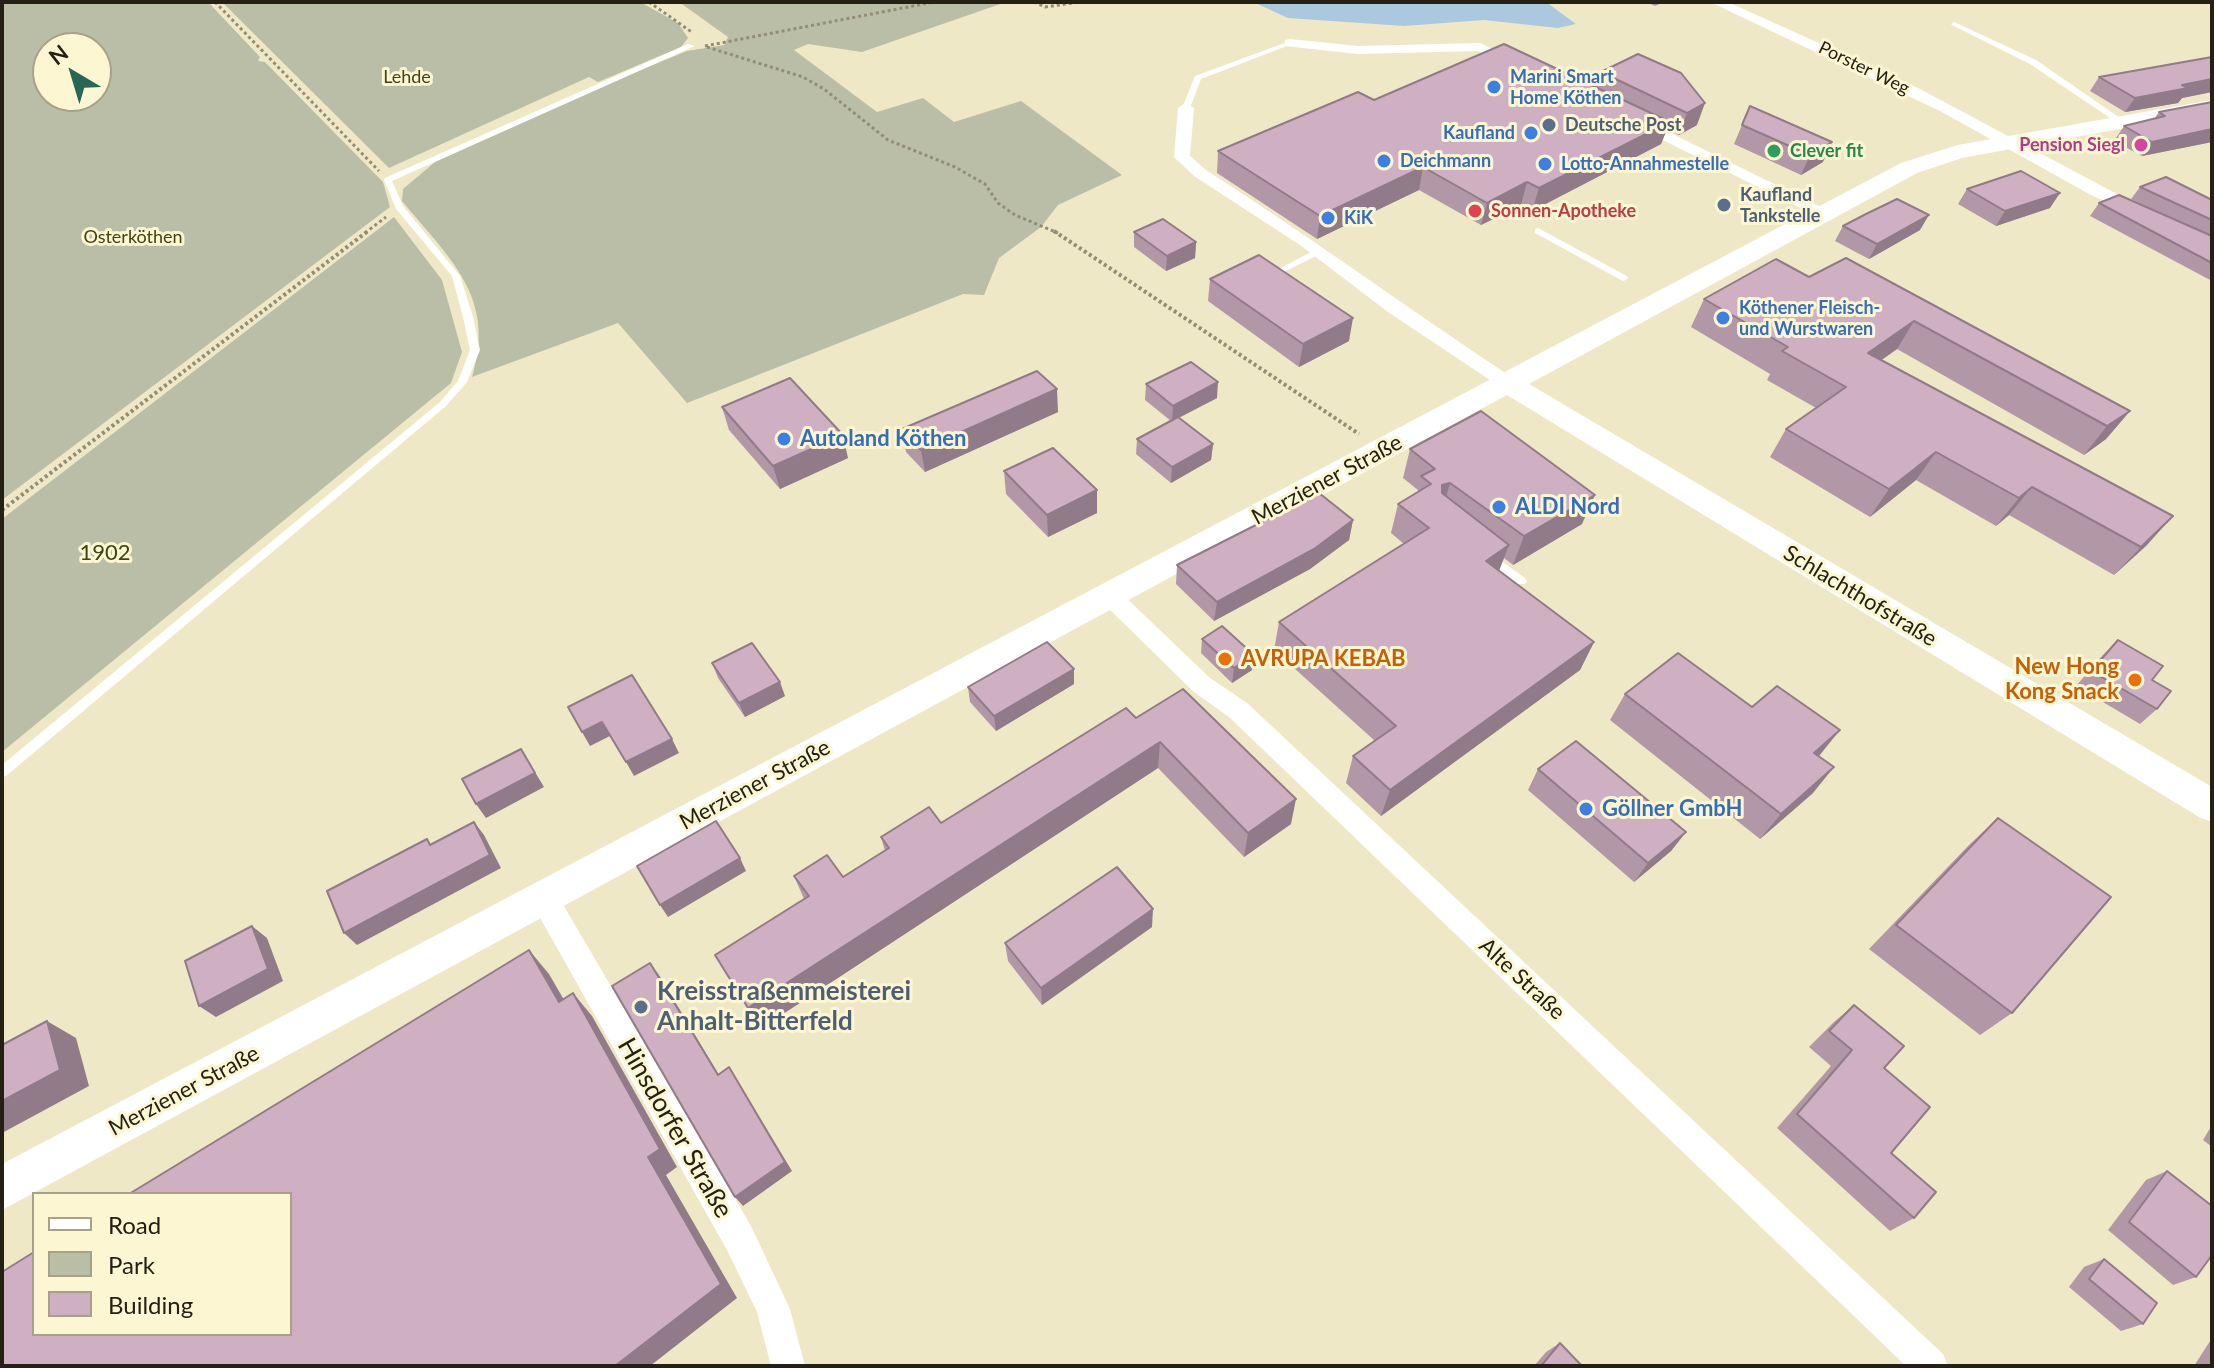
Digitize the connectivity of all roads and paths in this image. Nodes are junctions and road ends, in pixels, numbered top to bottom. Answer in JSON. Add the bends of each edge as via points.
{"nodes":[{"id":1,"x":215,"y":2,"type":"edge"},
{"id":2,"x":649,"y":2,"type":"edge"},
{"id":3,"x":934,"y":2,"type":"edge"},
{"id":4,"x":1034,"y":2,"type":"edge"},
{"id":5,"x":1080,"y":2,"type":"edge"},
{"id":6,"x":1717,"y":2,"type":"edge"},
{"id":7,"x":1954,"y":24,"type":"dead end"},
{"id":8,"x":1290,"y":43,"type":"joint"},
{"id":9,"x":691,"y":46,"type":"joint"},
{"id":10,"x":1537,"y":74,"type":"edge"},
{"id":11,"x":2212,"y":106,"type":"edge"},
{"id":12,"x":1186,"y":108,"type":"joint"},
{"id":13,"x":1622,"y":115,"type":"edge"},
{"id":14,"x":2122,"y":122,"type":"junction"},
{"id":15,"x":2008,"y":142,"type":"junction"},
{"id":16,"x":388,"y":180,"type":"junction"},
{"id":17,"x":399,"y":207,"type":"junction"},
{"id":18,"x":1825,"y":213,"type":"junction"},
{"id":19,"x":2154,"y":217,"type":"edge"},
{"id":20,"x":1538,"y":231,"type":"dead end"},
{"id":21,"x":1319,"y":251,"type":"junction"},
{"id":22,"x":1269,"y":276,"type":"edge"},
{"id":23,"x":1624,"y":278,"type":"dead end"},
{"id":24,"x":1509,"y":384,"type":"junction"},
{"id":25,"x":1383,"y":450,"type":"junction"},
{"id":26,"x":2,"y":510,"type":"edge"},
{"id":27,"x":1475,"y":545,"type":"edge"},
{"id":28,"x":1521,"y":581,"type":"dead end"},
{"id":29,"x":1110,"y":596,"type":"junction"},
{"id":30,"x":2,"y":772,"type":"edge"},
{"id":31,"x":2212,"y":806,"type":"edge"},
{"id":32,"x":544,"y":898,"type":"junction"},
{"id":33,"x":2,"y":1188,"type":"edge"},
{"id":34,"x":788,"y":1366,"type":"edge"},
{"id":35,"x":1931,"y":1366,"type":"edge"}],
"edges":[{"from":1,"to":16,"type":"path"},
{"from":2,"to":9,"type":"path","via":[[693,31]]},
{"from":3,"to":25,"type":"path","via":[[704,46],[803,77],[888,140],[975,178],[1015,215],[1056,232]]},
{"from":4,"to":5,"type":"path","via":[[1045,7]]},
{"from":6,"to":15,"type":"street","name":"Porster Weg","via":[[1863,66]]},
{"from":7,"to":14,"type":"lane","via":[[2033,62]]},
{"from":8,"to":10,"type":"street","via":[[1358,50],[1480,47]]},
{"from":8,"to":12,"type":"lane","via":[[1198,78]]},
{"from":9,"to":16,"type":"lane"},
{"from":11,"to":14,"type":"main road","name":"Merziener Straße"},
{"from":12,"to":21,"type":"street","via":[[1182,157]]},
{"from":13,"to":18,"type":"street"},
{"from":14,"to":15,"type":"main road","name":"Merziener Straße"},
{"from":15,"to":18,"type":"main road","name":"Merziener Straße","via":[[1921,163]]},
{"from":15,"to":19,"type":"street","name":"Porster Weg","via":[[2100,194]]},
{"from":16,"to":17,"type":"lane"},
{"from":17,"to":26,"type":"path"},
{"from":17,"to":30,"type":"lane","via":[[456,276],[475,350],[462,382],[443,404]]},
{"from":18,"to":24,"type":"main road","name":"Merziener Straße"},
{"from":20,"to":23,"type":"lane"},
{"from":21,"to":22,"type":"lane"},
{"from":21,"to":24,"type":"street"},
{"from":24,"to":25,"type":"main road","name":"Merziener Straße"},
{"from":24,"to":31,"type":"main road","name":"Schlachthofstraße"},
{"from":25,"to":29,"type":"main road","name":"Merziener Straße"},
{"from":27,"to":28,"type":"lane"},
{"from":29,"to":32,"type":"main road","name":"Merziener Straße"},
{"from":29,"to":35,"type":"street","name":"Alte Straße","via":[[1202,685],[1250,721]]},
{"from":32,"to":33,"type":"main road","name":"Merziener Straße"},
{"from":32,"to":34,"type":"street","name":"Hinsdorfer Straße","via":[[739,1238],[773,1309]]}]}
